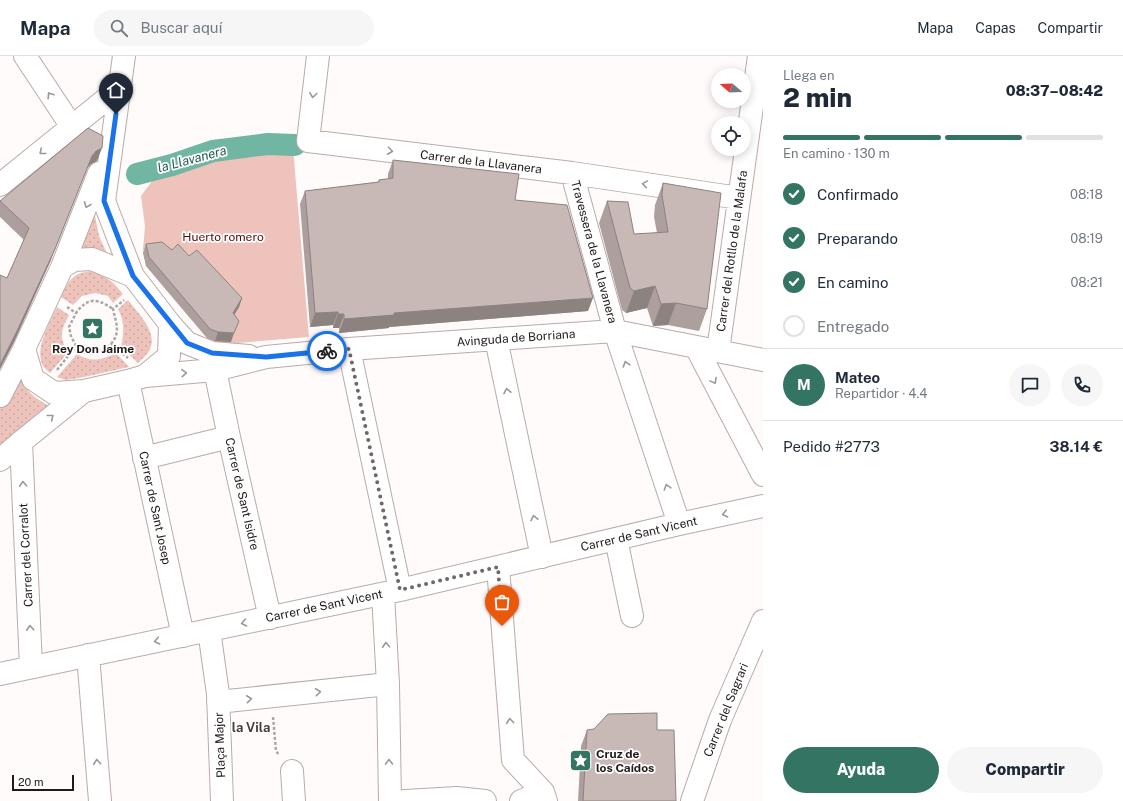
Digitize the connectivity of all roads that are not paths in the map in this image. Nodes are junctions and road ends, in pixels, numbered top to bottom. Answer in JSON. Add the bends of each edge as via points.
{"nodes":[{"id":1,"x":25,"y":56,"type":"edge"},
{"id":2,"x":124,"y":56,"type":"edge"},
{"id":3,"x":318,"y":56,"type":"edge"},
{"id":4,"x":759,"y":56,"type":"edge"},
{"id":5,"x":121,"y":87,"type":"junction"},
{"id":6,"x":72,"y":127,"type":"junction"},
{"id":7,"x":112,"y":142,"type":"junction"},
{"id":8,"x":572,"y":172,"type":"junction"},
{"id":9,"x":0,"y":185,"type":"edge"},
{"id":10,"x":739,"y":198,"type":"junction"},
{"id":11,"x":62,"y":267,"type":"junction"},
{"id":12,"x":131,"y":286,"type":"junction"},
{"id":13,"x":170,"y":324,"type":"junction"},
{"id":14,"x":615,"y":331,"type":"junction"},
{"id":15,"x":496,"y":339,"type":"junction"},
{"id":16,"x":696,"y":347,"type":"junction"},
{"id":17,"x":24,"y":349,"type":"junction"},
{"id":18,"x":349,"y":349,"type":"junction"},
{"id":19,"x":718,"y":351,"type":"junction"},
{"id":20,"x":266,"y":357,"type":"junction"},
{"id":21,"x":763,"y":360,"type":"edge"},
{"id":22,"x":215,"y":370,"type":"junction"},
{"id":23,"x":135,"y":373,"type":"junction"},
{"id":24,"x":84,"y":391,"type":"junction"},
{"id":25,"x":0,"y":396,"type":"edge"},
{"id":26,"x":229,"y":437,"type":"junction"},
{"id":27,"x":21,"y":442,"type":"junction"},
{"id":28,"x":144,"y":458,"type":"junction"},
{"id":29,"x":0,"y":460,"type":"edge"},
{"id":30,"x":763,"y":475,"type":"edge"},
{"id":31,"x":763,"y":506,"type":"edge"},
{"id":32,"x":679,"y":524,"type":"junction"},
{"id":33,"x":616,"y":539,"type":"junction"},
{"id":34,"x":542,"y":557,"type":"junction"},
{"id":35,"x":498,"y":567,"type":"junction"},
{"id":36,"x":392,"y":592,"type":"junction"},
{"id":37,"x":632,"y":616,"type":"dead end"},
{"id":38,"x":270,"y":618,"type":"junction"},
{"id":39,"x":763,"y":621,"type":"edge"},
{"id":40,"x":209,"y":630,"type":"junction"},
{"id":41,"x":183,"y":636,"type":"junction"},
{"id":42,"x":88,"y":655,"type":"junction"},
{"id":43,"x":32,"y":667,"type":"junction"},
{"id":44,"x":0,"y":674,"type":"edge"},
{"id":45,"x":388,"y":684,"type":"junction"},
{"id":46,"x":218,"y":702,"type":"junction"},
{"id":47,"x":286,"y":764,"type":"road end"},
{"id":48,"x":221,"y":794,"type":"edge"},
{"id":49,"x":544,"y":796,"type":"edge"},
{"id":50,"x":100,"y":801,"type":"edge"},
{"id":51,"x":294,"y":801,"type":"edge"},
{"id":52,"x":390,"y":801,"type":"edge"},
{"id":53,"x":405,"y":801,"type":"edge"},
{"id":54,"x":485,"y":801,"type":"edge"},
{"id":55,"x":521,"y":801,"type":"edge"},
{"id":56,"x":692,"y":801,"type":"edge"}],
"edges":[{"from":6,"to":1,"type":"street","one_way":true},
{"from":2,"to":5,"type":"street"},
{"from":3,"to":8,"type":"street","name":"Carrer de la Llavanera","one_way":true,"via":[[308,141]]},
{"from":4,"to":10,"type":"street","name":"Carrer del Rotllo de la Malafa"},
{"from":5,"to":6,"type":"street"},
{"from":5,"to":7,"type":"street"},
{"from":6,"to":7,"type":"street","via":[[89,129]]},
{"from":6,"to":9,"type":"street","one_way":true},
{"from":7,"to":11,"type":"street","one_way":true},
{"from":7,"to":12,"type":"street","via":[[104,201]]},
{"from":10,"to":8,"type":"street","name":"Carrer de la Llavanera","one_way":true},
{"from":8,"to":14,"type":"street","name":"Travessera de la Llavanera"},
{"from":10,"to":19,"type":"street","name":"Carrer del Rotllo de la Malafa"},
{"from":11,"to":12,"type":"street","via":[[74,260],[92,259]]},
{"from":11,"to":17,"type":"street"},
{"from":12,"to":13,"type":"street","name":"Avinguda de Borriana"},
{"from":13,"to":20,"type":"street","name":"Avinguda de Borriana","via":[[187,343],[212,353]]},
{"from":13,"to":23,"type":"street","via":[[169,356]]},
{"from":14,"to":15,"type":"street","name":"Avinguda de Borriana"},
{"from":14,"to":16,"type":"street","name":"Avinguda de Borriana"},
{"from":32,"to":14,"type":"street","name":"Travessera de la Llavanera","one_way":true},
{"from":15,"to":18,"type":"street","name":"Avinguda de Borriana"},
{"from":34,"to":15,"type":"street","one_way":true},
{"from":16,"to":19,"type":"street","name":"Avinguda de Borriana"},
{"from":16,"to":30,"type":"street","one_way":true},
{"from":17,"to":24,"type":"street","name":"Avinguda de Borriana","via":[[33,378],[54,393]]},
{"from":17,"to":25,"type":"street"},
{"from":18,"to":20,"type":"street","name":"Avinguda de Borriana"},
{"from":18,"to":36,"type":"street"},
{"from":19,"to":21,"type":"street","name":"Avinguda de Borriana"},
{"from":20,"to":22,"type":"street","name":"Avinguda de Borriana"},
{"from":23,"to":22,"type":"street","name":"Avinguda de Borriana","one_way":true},
{"from":22,"to":26,"type":"street","name":"Carrer de Sant Isidre"},
{"from":23,"to":24,"type":"street","name":"Avinguda de Borriana"},
{"from":23,"to":28,"type":"street","name":"Carrer de Sant Josep"},
{"from":27,"to":24,"type":"street","one_way":true},
{"from":26,"to":28,"type":"street"},
{"from":26,"to":38,"type":"street","name":"Carrer de Sant Isidre"},
{"from":27,"to":29,"type":"street"},
{"from":43,"to":27,"type":"street","name":"Carrer del Corralot","one_way":true},
{"from":28,"to":41,"type":"street","name":"Carrer de Sant Josep"},
{"from":31,"to":32,"type":"street","name":"Carrer de Sant Vicent","one_way":true},
{"from":32,"to":33,"type":"street","name":"Carrer de Sant Vicent"},
{"from":33,"to":34,"type":"street","name":"Carrer de Sant Vicent"},
{"from":33,"to":37,"type":"street"},
{"from":34,"to":35,"type":"street","name":"Carrer de Sant Vicent"},
{"from":35,"to":36,"type":"street","name":"Carrer de Sant Vicent"},
{"from":49,"to":35,"type":"street","one_way":true,"via":[[513,760]]},
{"from":36,"to":38,"type":"street","name":"Carrer de Sant Vicent"},
{"from":45,"to":36,"type":"street","one_way":true},
{"from":38,"to":40,"type":"street","name":"Carrer de Sant Vicent","one_way":true},
{"from":39,"to":56,"type":"street","name":"Carrer del Sagrari","via":[[720,720]]},
{"from":40,"to":41,"type":"street","name":"Carrer de Sant Vicent"},
{"from":40,"to":46,"type":"street","name":"Plaça Major"},
{"from":41,"to":42,"type":"street","name":"Carrer de Sant Vicent","one_way":true},
{"from":42,"to":43,"type":"street","name":"Carrer de Sant Vicent"},
{"from":50,"to":42,"type":"street","one_way":true},
{"from":43,"to":44,"type":"street","name":"Carrer de Sant Vicent"},
{"from":46,"to":45,"type":"street","name":"Plaça Major","one_way":true},
{"from":52,"to":45,"type":"street","one_way":true},
{"from":46,"to":48,"type":"street","name":"Plaça Major"},
{"from":47,"to":51,"type":"street"},
{"from":49,"to":55,"type":"street"},
{"from":53,"to":54,"type":"street","via":[[457,798]]}]}
